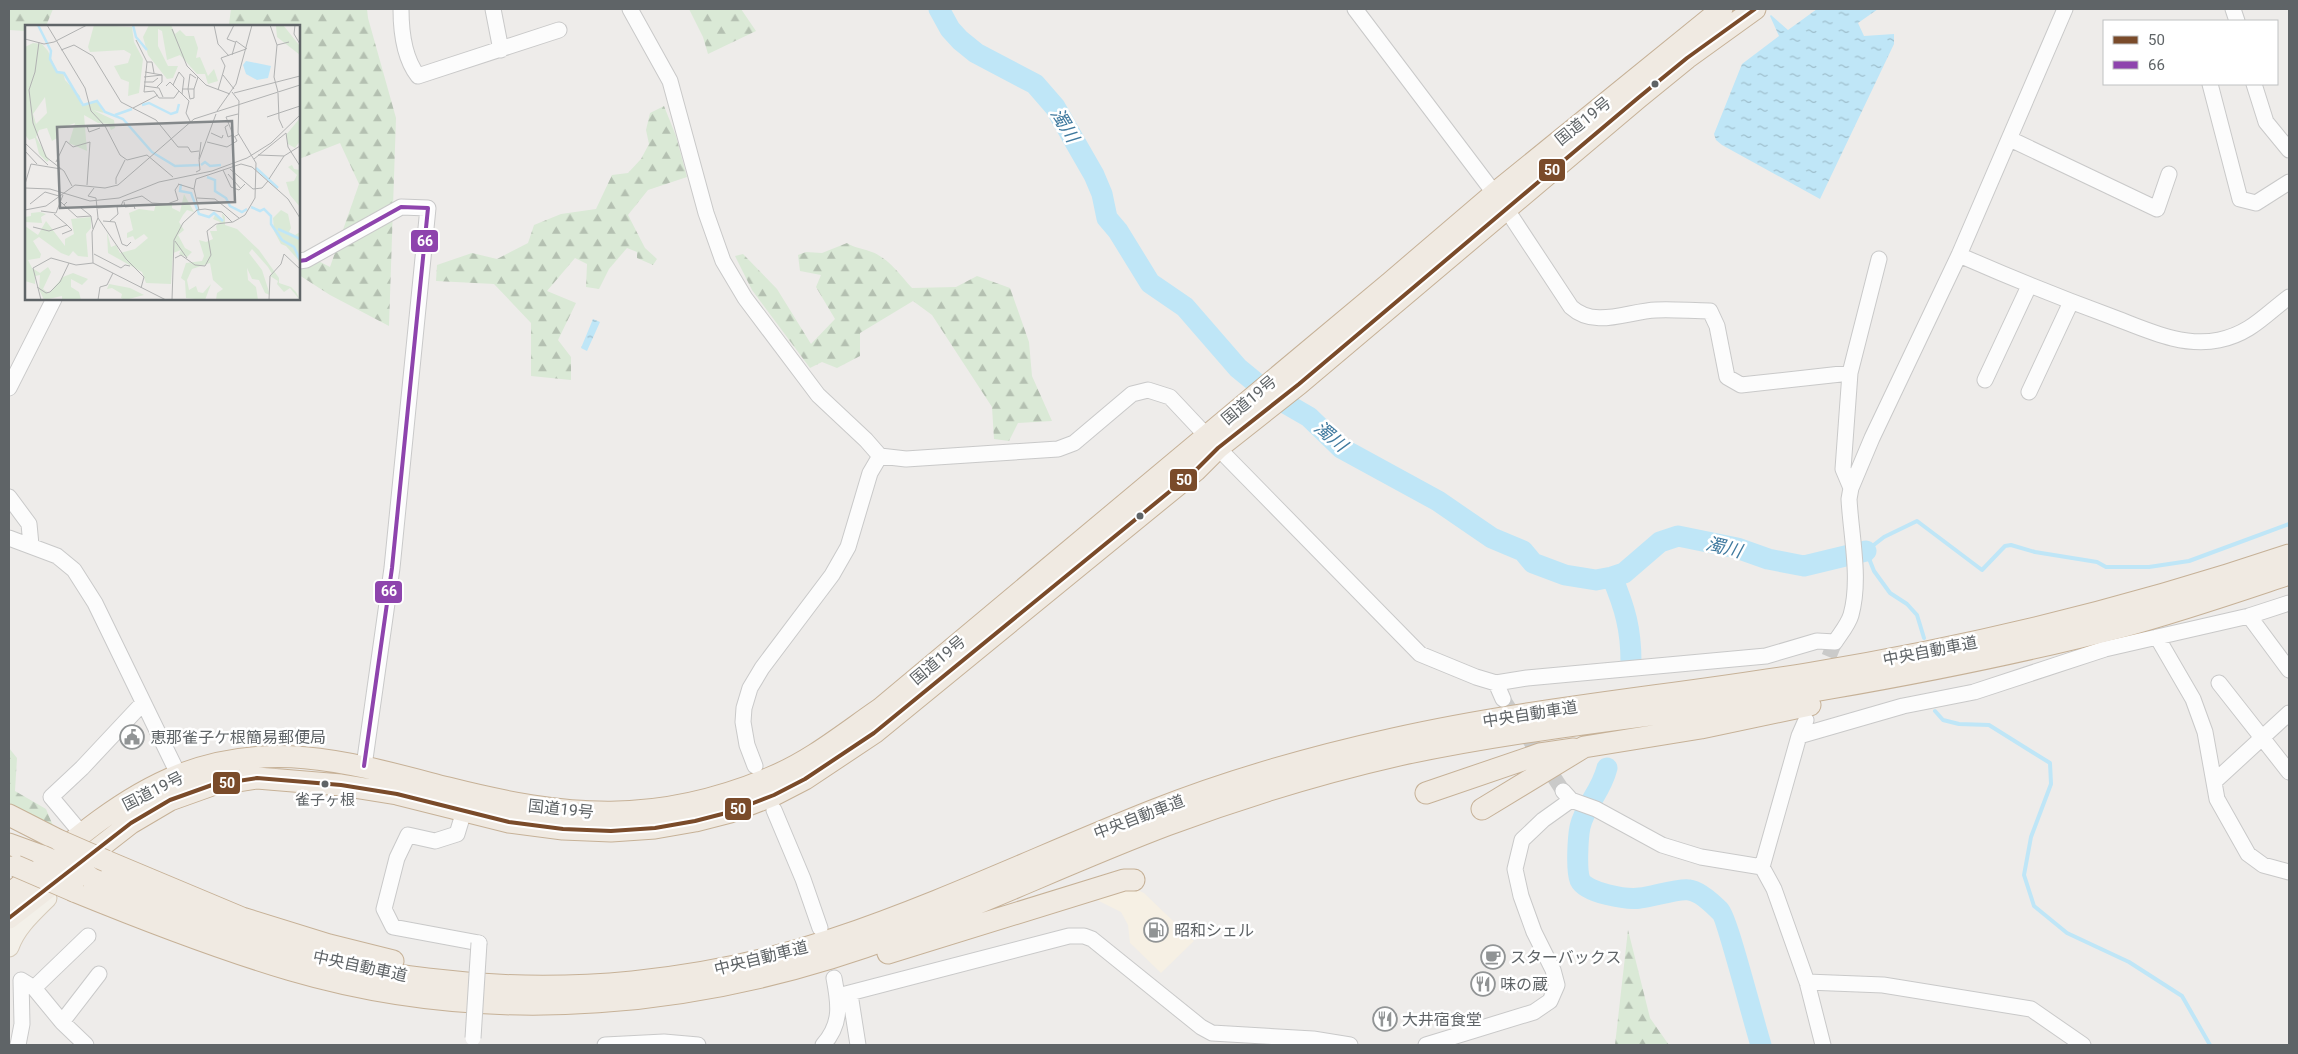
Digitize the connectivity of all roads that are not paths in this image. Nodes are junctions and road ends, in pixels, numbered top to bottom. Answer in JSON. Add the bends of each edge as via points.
{"nodes":[{"id":1,"x":401,"y":9,"type":"edge"},
{"id":2,"x":493,"y":9,"type":"edge"},
{"id":3,"x":630,"y":9,"type":"edge"},
{"id":4,"x":1355,"y":9,"type":"edge"},
{"id":5,"x":1722,"y":9,"type":"edge"},
{"id":6,"x":1755,"y":9,"type":"edge"},
{"id":7,"x":2065,"y":9,"type":"edge"},
{"id":8,"x":559,"y":30,"type":"dead end"},
{"id":9,"x":501,"y":50,"type":"junction"},
{"id":10,"x":2210,"y":85,"type":"edge"},
{"id":11,"x":2254,"y":85,"type":"edge"},
{"id":12,"x":2010,"y":139,"type":"junction"},
{"id":13,"x":2289,"y":150,"type":"edge"},
{"id":14,"x":2169,"y":174,"type":"dead end"},
{"id":15,"x":2289,"y":182,"type":"edge"},
{"id":16,"x":1501,"y":202,"type":"junction"},
{"id":17,"x":1959,"y":255,"type":"junction"},
{"id":18,"x":1879,"y":259,"type":"dead end"},
{"id":19,"x":300,"y":261,"type":"edge"},
{"id":20,"x":2029,"y":286,"type":"junction"},
{"id":21,"x":2289,"y":297,"type":"edge"},
{"id":22,"x":53,"y":300,"type":"edge"},
{"id":23,"x":2071,"y":302,"type":"junction"},
{"id":24,"x":1850,"y":373,"type":"junction"},
{"id":25,"x":1985,"y":380,"type":"dead end"},
{"id":26,"x":9,"y":388,"type":"edge"},
{"id":27,"x":2029,"y":392,"type":"dead end"},
{"id":28,"x":1212,"y":442,"type":"junction"},
{"id":29,"x":880,"y":456,"type":"junction"},
{"id":30,"x":1851,"y":488,"type":"junction"},
{"id":31,"x":9,"y":496,"type":"edge"},
{"id":32,"x":9,"y":538,"type":"edge"},
{"id":33,"x":31,"y":545,"type":"junction"},
{"id":34,"x":2289,"y":555,"type":"edge"},
{"id":35,"x":2289,"y":574,"type":"edge"},
{"id":36,"x":2289,"y":603,"type":"edge"},
{"id":37,"x":2249,"y":616,"type":"junction"},
{"id":38,"x":2157,"y":637,"type":"junction"},
{"id":39,"x":2018,"y":651,"type":"junction"},
{"id":40,"x":2289,"y":670,"type":"edge"},
{"id":41,"x":1496,"y":683,"type":"junction"},
{"id":42,"x":2219,"y":683,"type":"dead end"},
{"id":43,"x":1503,"y":699,"type":"tunnel mouth"},
{"id":44,"x":142,"y":704,"type":"junction"},
{"id":45,"x":2289,"y":712,"type":"edge"},
{"id":46,"x":1806,"y":720,"type":"dead end"},
{"id":47,"x":1799,"y":736,"type":"junction"},
{"id":48,"x":2262,"y":738,"type":"junction"},
{"id":49,"x":1584,"y":747,"type":"junction"},
{"id":50,"x":364,"y":766,"type":"junction"},
{"id":51,"x":755,"y":766,"type":"dead end"},
{"id":52,"x":2289,"y":772,"type":"edge"},
{"id":53,"x":2214,"y":782,"type":"junction"},
{"id":54,"x":183,"y":784,"type":"junction"},
{"id":55,"x":1426,"y":793,"type":"dead end"},
{"id":56,"x":774,"y":810,"type":"dead end"},
{"id":57,"x":1482,"y":810,"type":"dead end"},
{"id":58,"x":464,"y":811,"type":"junction"},
{"id":59,"x":9,"y":815,"type":"edge"},
{"id":60,"x":82,"y":834,"type":"junction"},
{"id":61,"x":9,"y":844,"type":"edge"},
{"id":62,"x":12,"y":865,"type":"edge"},
{"id":63,"x":1762,"y":867,"type":"junction"},
{"id":64,"x":2289,"y":872,"type":"edge"},
{"id":65,"x":1134,"y":880,"type":"dead end"},
{"id":66,"x":68,"y":884,"type":"junction"},
{"id":67,"x":9,"y":894,"type":"edge"},
{"id":68,"x":9,"y":918,"type":"edge"},
{"id":69,"x":820,"y":928,"type":"dead end"},
{"id":70,"x":88,"y":936,"type":"dead end"},
{"id":71,"x":9,"y":947,"type":"edge"},
{"id":72,"x":99,"y":974,"type":"dead end"},
{"id":73,"x":834,"y":978,"type":"dead end"},
{"id":74,"x":450,"y":981,"type":"junction"},
{"id":75,"x":1807,"y":982,"type":"junction"},
{"id":76,"x":34,"y":988,"type":"junction"},
{"id":77,"x":844,"y":995,"type":"junction"},
{"id":78,"x":569,"y":1004,"type":"junction"},
{"id":79,"x":62,"y":1022,"type":"junction"},
{"id":80,"x":1248,"y":1040,"type":"edge"},
{"id":81,"x":474,"y":1041,"type":"edge"},
{"id":82,"x":18,"y":1045,"type":"edge"},
{"id":83,"x":86,"y":1045,"type":"edge"},
{"id":84,"x":605,"y":1045,"type":"edge"},
{"id":85,"x":698,"y":1045,"type":"edge"},
{"id":86,"x":823,"y":1045,"type":"edge"},
{"id":87,"x":858,"y":1045,"type":"edge"},
{"id":88,"x":1350,"y":1045,"type":"edge"},
{"id":89,"x":1426,"y":1045,"type":"edge"},
{"id":90,"x":1823,"y":1045,"type":"edge"},
{"id":91,"x":2083,"y":1045,"type":"edge"}],
"edges":[{"from":1,"to":9,"type":"street","via":[[410,66],[418,76]]},
{"from":2,"to":9,"type":"street"},
{"from":3,"to":29,"type":"street","via":[[670,81],[723,261],[745,298],[818,395]]},
{"from":4,"to":16,"type":"street"},
{"from":5,"to":16,"type":"highway","name":"国道19号"},
{"from":6,"to":16,"type":"highway","name":"国道19号"},
{"from":7,"to":12,"type":"street"},
{"from":8,"to":9,"type":"street"},
{"from":10,"to":15,"type":"street","via":[[2240,199],[2256,203]]},
{"from":11,"to":13,"type":"street","via":[[2266,122]]},
{"from":12,"to":14,"type":"street","via":[[2157,209]]},
{"from":12,"to":17,"type":"street"},
{"from":16,"to":24,"type":"street","via":[[1577,313],[1590,317],[1618,317],[1655,310],[1710,311],[1717,326],[1727,377],[1741,385]]},
{"from":16,"to":28,"type":"highway","name":"国道19号"},
{"from":17,"to":20,"type":"street"},
{"from":17,"to":30,"type":"street"},
{"from":18,"to":24,"type":"street"},
{"from":19,"to":50,"type":"street","via":[[400,207],[428,208],[392,568]]},
{"from":20,"to":23,"type":"street"},
{"from":20,"to":25,"type":"street"},
{"from":21,"to":23,"type":"street","via":[[2252,327],[2220,340],[2198,342],[2169,338]]},
{"from":22,"to":26,"type":"street"},
{"from":23,"to":27,"type":"street"},
{"from":24,"to":30,"type":"street","via":[[1843,470]]},
{"from":28,"to":29,"type":"street","via":[[1170,397],[1148,390],[1132,394],[1074,443],[1058,450],[906,459]]},
{"from":28,"to":41,"type":"street","via":[[1420,654]]},
{"from":28,"to":50,"type":"highway","name":"国道19号","via":[[880,709],[820,752],[773,777],[685,806],[601,813],[515,804]]},
{"from":28,"to":58,"type":"highway","name":"国道19号","via":[[1196,470],[874,733],[805,779],[730,812],[655,828],[610,831],[563,829]]},
{"from":29,"to":51,"type":"street","via":[[870,473],[848,546],[832,575],[750,688],[743,722],[746,745]]},
{"from":30,"to":41,"type":"street","via":[[1854,599],[1850,618],[1835,642],[1817,642],[1766,656]]},
{"from":31,"to":33,"type":"street","via":[[29,524]]},
{"from":32,"to":33,"type":"street"},
{"from":33,"to":44,"type":"street","via":[[57,556],[74,570],[95,603]]},
{"from":34,"to":74,"type":"highway","name":"中央自動車道","via":[[2120,608],[2013,634],[1812,673],[1478,722],[1394,738],[1312,759],[1157,809],[966,890],[780,956],[708,972],[629,982],[548,987]]},
{"from":35,"to":39,"type":"highway","name":"中央自動車道","via":[[2127,626]]},
{"from":36,"to":37,"type":"street"},
{"from":37,"to":38,"type":"street"},
{"from":37,"to":40,"type":"street"},
{"from":38,"to":47,"type":"street","via":[[2105,648],[1974,692],[1903,706]]},
{"from":38,"to":53,"type":"street","via":[[2193,699],[2205,732]]},
{"from":39,"to":49,"type":"highway","via":[[1951,675],[1701,728]]},
{"from":39,"to":78,"type":"highway","name":"中央自動車道","via":[[1830,688],[1481,739],[1399,755],[1308,778],[1165,826],[838,957],[706,990],[636,1000]]},
{"from":41,"to":43,"type":"street"},
{"from":42,"to":48,"type":"street"},
{"from":44,"to":54,"type":"street"},
{"from":44,"to":60,"type":"street","via":[[51,797]]},
{"from":45,"to":48,"type":"street"},
{"from":46,"to":47,"type":"street"},
{"from":47,"to":63,"type":"street"},
{"from":48,"to":52,"type":"street"},
{"from":48,"to":53,"type":"street"},
{"from":49,"to":55,"type":"highway","via":[[1540,754]]},
{"from":49,"to":57,"type":"highway"},
{"from":50,"to":54,"type":"highway","name":"国道19号","via":[[327,759],[252,758],[217,765]]},
{"from":53,"to":64,"type":"street","via":[[2217,799],[2248,854],[2263,865]]},
{"from":54,"to":58,"type":"highway","name":"国道19号","via":[[212,785],[257,778],[292,780],[396,794]]},
{"from":54,"to":60,"type":"highway","name":"国道19号","via":[[113,811]]},
{"from":54,"to":66,"type":"highway","name":"国道19号","via":[[170,800],[131,823]]},
{"from":56,"to":69,"type":"street"},
{"from":58,"to":81,"type":"street","bridge":true,"via":[[457,834],[435,841],[408,835],[397,858],[384,910],[393,927],[479,943]]},
{"from":59,"to":74,"type":"highway","bridge":true,"via":[[60,841],[242,918],[328,945],[402,963]]},
{"from":60,"to":67,"type":"highway","name":"国道19号"},
{"from":61,"to":74,"type":"highway","name":"中央自動車道","bridge":true,"via":[[270,945],[342,965]]},
{"from":62,"to":66,"type":"highway","name":"中央自動車道","bridge":true},
{"from":63,"to":75,"type":"street","via":[[1774,889]]},
{"from":63,"to":89,"type":"street","via":[[1702,857],[1662,845],[1567,795],[1522,840],[1515,869],[1534,932],[1557,985],[1550,1002],[1534,1012]]},
{"from":65,"to":78,"type":"highway","via":[[1124,880],[781,985],[648,1010],[605,1013]]},
{"from":66,"to":68,"type":"highway","name":"国道19号"},
{"from":66,"to":71,"type":"main road","via":[[58,886],[23,922]]},
{"from":66,"to":78,"type":"highway","name":"中央自動車道","via":[[198,939],[293,971],[448,1000]]},
{"from":70,"to":76,"type":"street"},
{"from":72,"to":79,"type":"street"},
{"from":73,"to":77,"type":"street"},
{"from":75,"to":90,"type":"street"},
{"from":75,"to":91,"type":"street","via":[[1883,985],[2031,1009]]},
{"from":76,"to":79,"type":"street"},
{"from":76,"to":82,"type":"street","via":[[21,980],[22,1024]]},
{"from":77,"to":80,"type":"street","via":[[1070,936],[1084,936],[1145,980],[1201,1027],[1220,1035]]},
{"from":77,"to":86,"type":"street","via":[[836,1024]]},
{"from":77,"to":87,"type":"street"},
{"from":79,"to":83,"type":"street"},
{"from":80,"to":88,"type":"street","via":[[1313,1039]]},
{"from":84,"to":85,"type":"street","via":[[664,1042]]}]}
